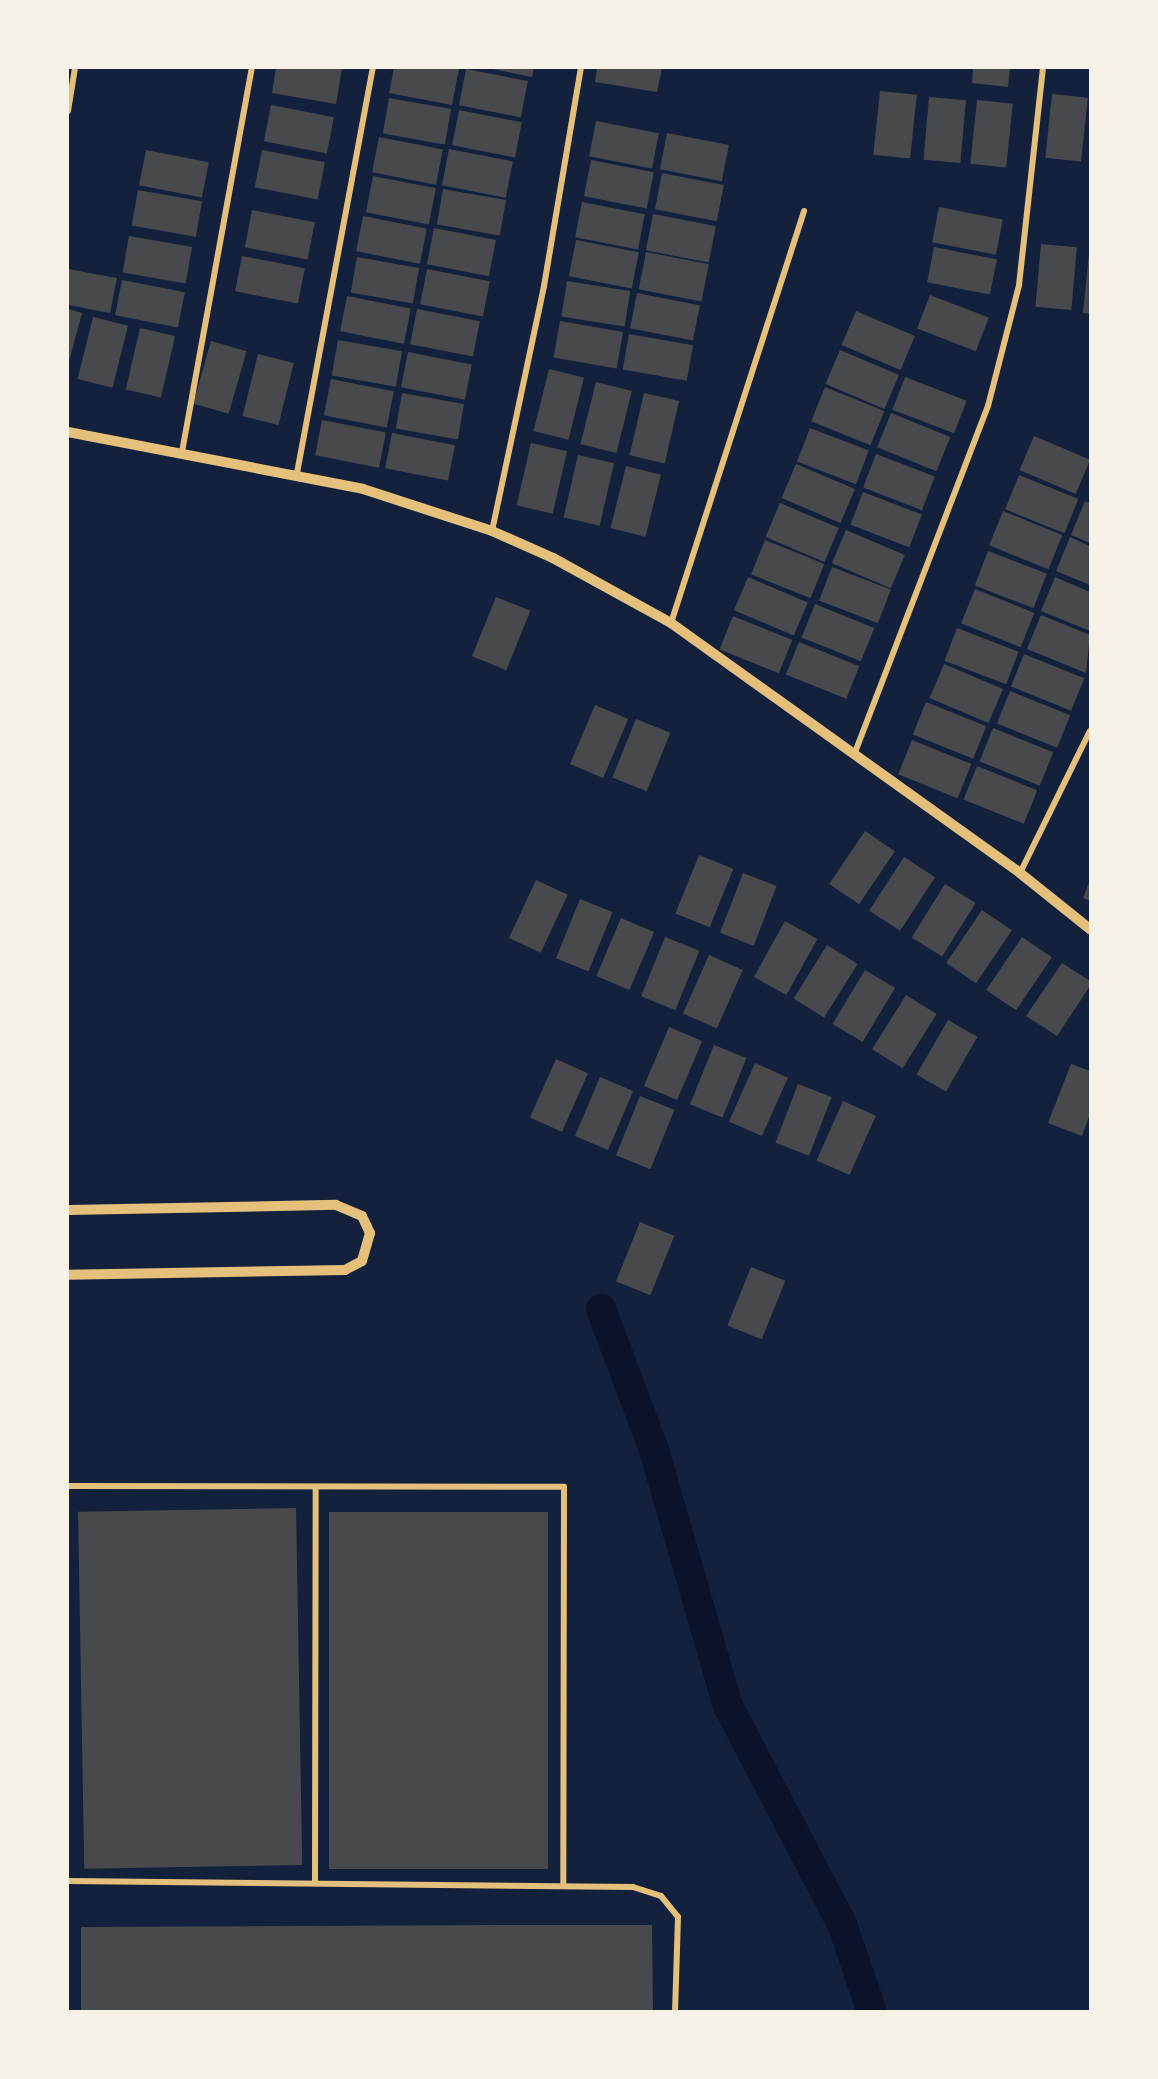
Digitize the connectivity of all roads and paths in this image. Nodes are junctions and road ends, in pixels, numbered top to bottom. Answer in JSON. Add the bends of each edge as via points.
{"nodes":[{"id":1,"x":75,"y":68,"type":"edge"},
{"id":2,"x":252,"y":68,"type":"edge"},
{"id":3,"x":373,"y":68,"type":"edge"},
{"id":4,"x":581,"y":68,"type":"edge"},
{"id":5,"x":1043,"y":68,"type":"edge"},
{"id":6,"x":68,"y":111,"type":"edge"},
{"id":7,"x":804,"y":211,"type":"dead end"},
{"id":8,"x":68,"y":432,"type":"edge"},
{"id":9,"x":182,"y":452,"type":"junction"},
{"id":10,"x":297,"y":473,"type":"junction"},
{"id":11,"x":492,"y":531,"type":"junction"},
{"id":12,"x":671,"y":623,"type":"junction"},
{"id":13,"x":1090,"y":731,"type":"edge"},
{"id":14,"x":853,"y":756,"type":"junction"},
{"id":15,"x":1020,"y":873,"type":"junction"},
{"id":16,"x":1090,"y":928,"type":"edge"},
{"id":17,"x":68,"y":1210,"type":"edge"},
{"id":18,"x":68,"y":1275,"type":"edge"},
{"id":19,"x":68,"y":1486,"type":"edge"},
{"id":20,"x":316,"y":1487,"type":"junction"},
{"id":21,"x":68,"y":1881,"type":"edge"},
{"id":22,"x":315,"y":1882,"type":"junction"},
{"id":23,"x":563,"y":1883,"type":"junction"},
{"id":24,"x":675,"y":2012,"type":"edge"}],
"edges":[{"from":1,"to":6,"type":"street"},
{"from":2,"to":9,"type":"street"},
{"from":3,"to":10,"type":"street"},
{"from":4,"to":11,"type":"street","via":[[544,286]]},
{"from":5,"to":14,"type":"street","via":[[1019,285],[988,406]]},
{"from":7,"to":12,"type":"street"},
{"from":8,"to":9,"type":"street"},
{"from":9,"to":10,"type":"street"},
{"from":10,"to":11,"type":"street","via":[[428,508]]},
{"from":11,"to":12,"type":"street","via":[[614,589]]},
{"from":12,"to":14,"type":"street"},
{"from":13,"to":15,"type":"street"},
{"from":14,"to":15,"type":"street"},
{"from":15,"to":16,"type":"street"},
{"from":17,"to":18,"type":"street","via":[[336,1205],[362,1216],[370,1233],[362,1261],[345,1270]]},
{"from":19,"to":20,"type":"street"},
{"from":20,"to":22,"type":"street"},
{"from":20,"to":23,"type":"street","via":[[564,1487]]},
{"from":21,"to":22,"type":"street"},
{"from":22,"to":23,"type":"street"},
{"from":23,"to":24,"type":"street","via":[[633,1887],[661,1896],[678,1917]]}]}
